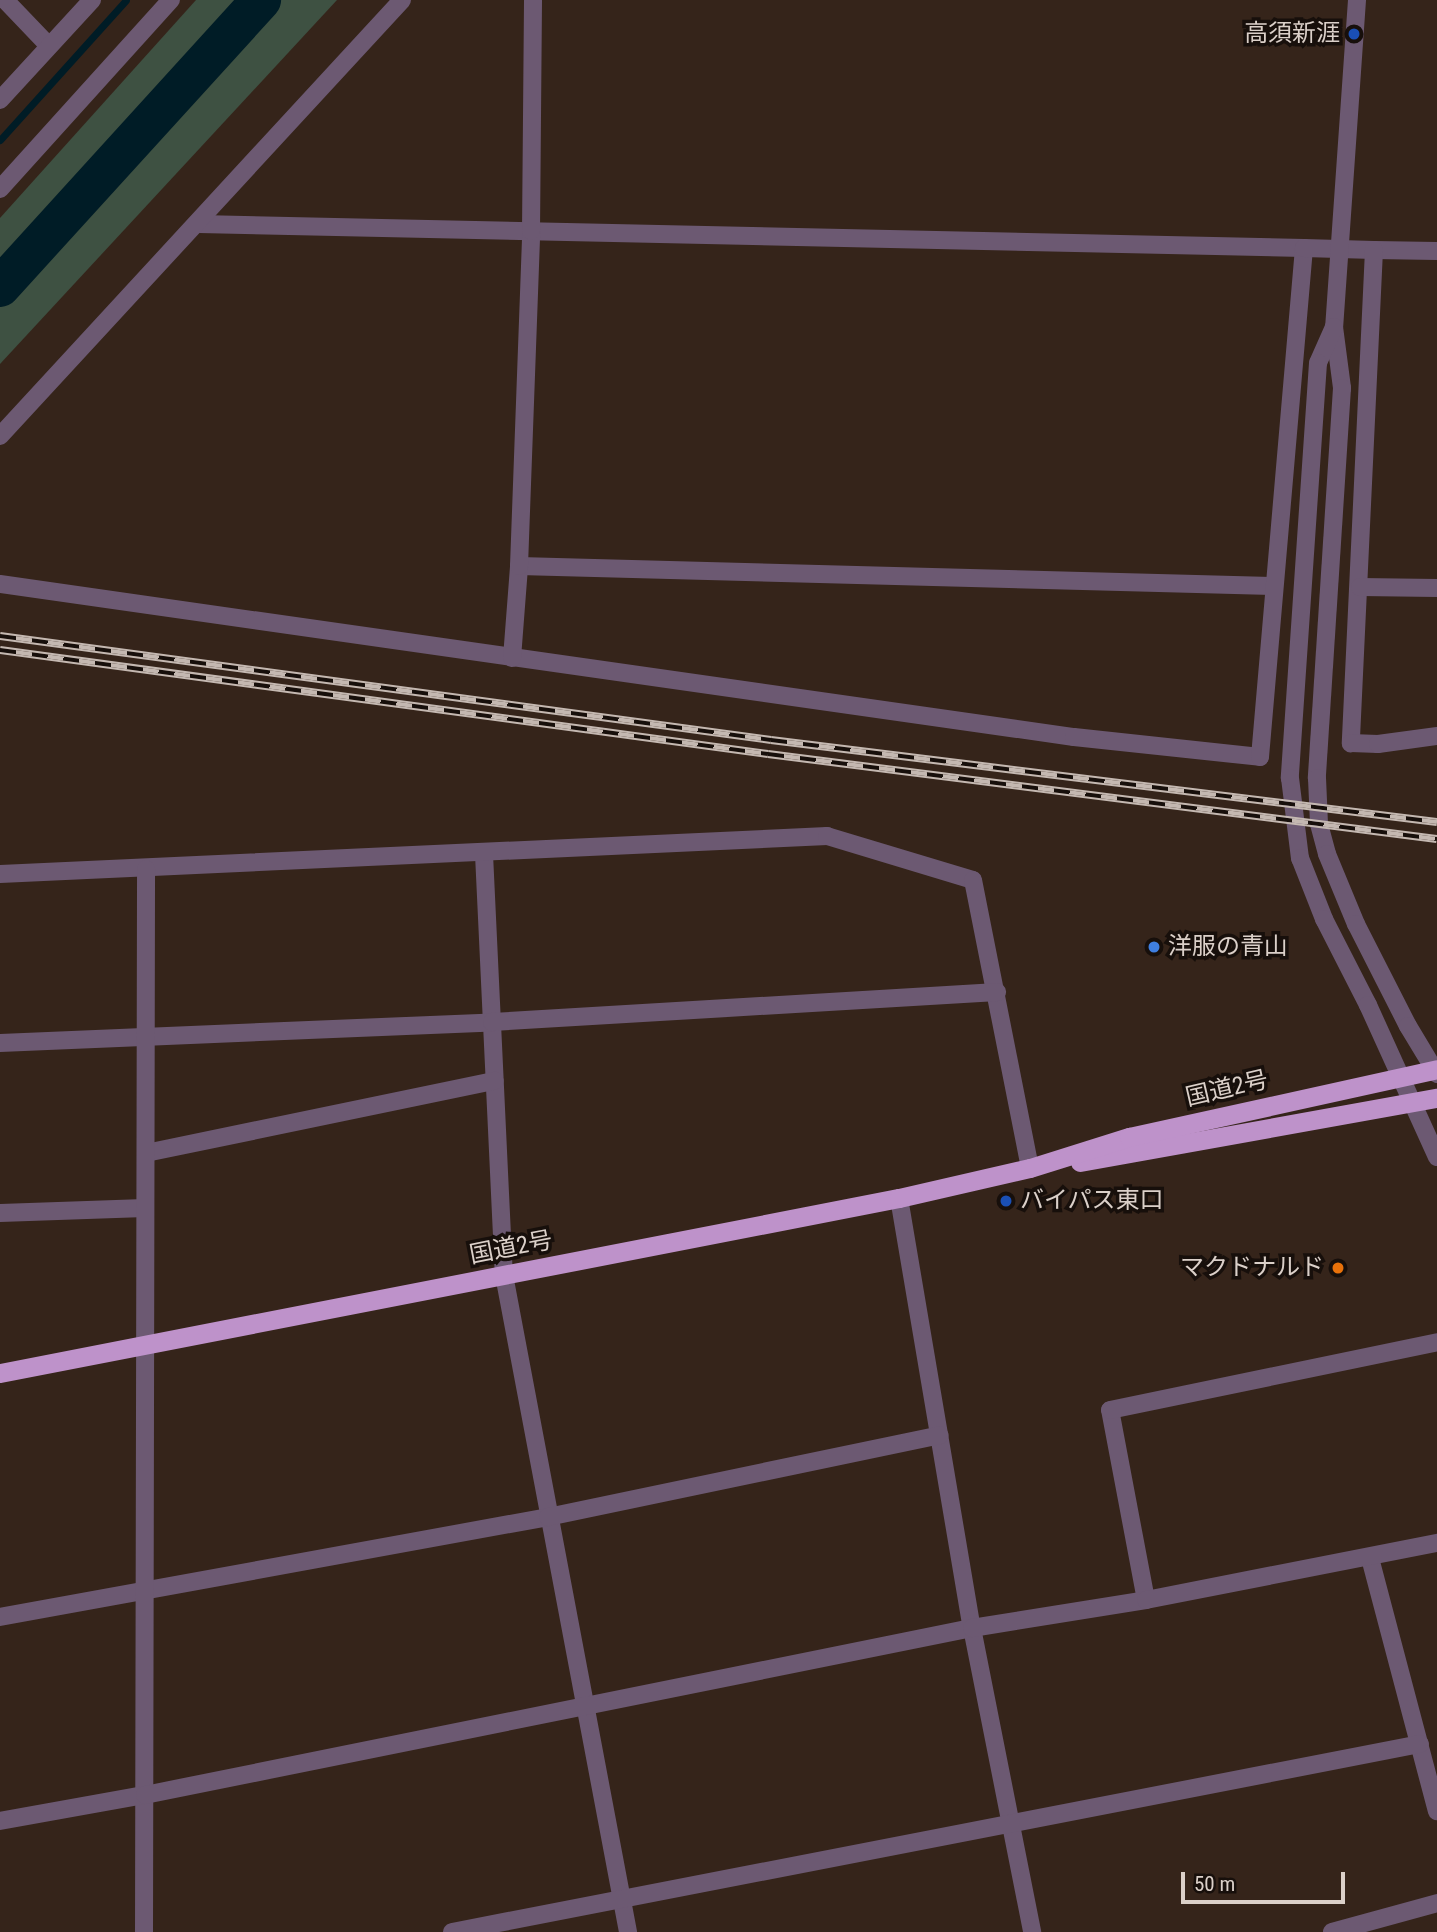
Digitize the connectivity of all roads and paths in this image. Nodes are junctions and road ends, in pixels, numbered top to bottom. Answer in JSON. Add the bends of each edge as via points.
{"nodes":[{"id":1,"x":5,"y":0,"type":"edge"},
{"id":2,"x":92,"y":0,"type":"edge"},
{"id":3,"x":171,"y":0,"type":"edge"},
{"id":4,"x":402,"y":0,"type":"edge"},
{"id":5,"x":533,"y":0,"type":"edge"},
{"id":6,"x":1357,"y":0,"type":"edge"},
{"id":7,"x":48,"y":45,"type":"junction"},
{"id":8,"x":0,"y":100,"type":"edge"},
{"id":9,"x":0,"y":189,"type":"edge"},
{"id":10,"x":199,"y":224,"type":"junction"},
{"id":11,"x":531,"y":231,"type":"junction"},
{"id":12,"x":1304,"y":248,"type":"junction"},
{"id":13,"x":1340,"y":248,"type":"junction"},
{"id":14,"x":1374,"y":250,"type":"junction"},
{"id":15,"x":1437,"y":251,"type":"edge"},
{"id":16,"x":1334,"y":327,"type":"junction"},
{"id":17,"x":0,"y":436,"type":"edge"},
{"id":18,"x":519,"y":566,"type":"junction"},
{"id":19,"x":0,"y":584,"type":"edge"},
{"id":20,"x":1273,"y":586,"type":"junction"},
{"id":21,"x":1360,"y":587,"type":"junction"},
{"id":22,"x":1437,"y":588,"type":"edge"},
{"id":23,"x":512,"y":658,"type":"junction"},
{"id":24,"x":1437,"y":736,"type":"edge"},
{"id":25,"x":484,"y":854,"type":"junction"},
{"id":26,"x":146,"y":869,"type":"junction"},
{"id":27,"x":0,"y":874,"type":"edge"},
{"id":28,"x":998,"y":992,"type":"junction"},
{"id":29,"x":492,"y":1022,"type":"junction"},
{"id":30,"x":145,"y":1037,"type":"junction"},
{"id":31,"x":0,"y":1043,"type":"edge"},
{"id":32,"x":1436,"y":1071,"type":"edge"},
{"id":33,"x":1401,"y":1078,"type":"junction"},
{"id":34,"x":495,"y":1081,"type":"junction"},
{"id":35,"x":1437,"y":1098,"type":"edge"},
{"id":36,"x":1413,"y":1102,"type":"junction"},
{"id":37,"x":146,"y":1153,"type":"junction"},
{"id":38,"x":1437,"y":1157,"type":"edge"},
{"id":39,"x":1030,"y":1168,"type":"junction"},
{"id":40,"x":899,"y":1198,"type":"junction"},
{"id":41,"x":145,"y":1208,"type":"junction"},
{"id":42,"x":0,"y":1213,"type":"edge"},
{"id":43,"x":504,"y":1275,"type":"junction"},
{"id":44,"x":1437,"y":1342,"type":"edge"},
{"id":45,"x":146,"y":1346,"type":"junction"},
{"id":46,"x":0,"y":1373,"type":"edge"},
{"id":47,"x":939,"y":1435,"type":"junction"},
{"id":48,"x":548,"y":1517,"type":"junction"},
{"id":49,"x":1437,"y":1543,"type":"edge"},
{"id":50,"x":1370,"y":1558,"type":"junction"},
{"id":51,"x":143,"y":1591,"type":"junction"},
{"id":52,"x":1146,"y":1600,"type":"junction"},
{"id":53,"x":0,"y":1617,"type":"edge"},
{"id":54,"x":972,"y":1628,"type":"junction"},
{"id":55,"x":587,"y":1706,"type":"junction"},
{"id":56,"x":1420,"y":1745,"type":"junction"},
{"id":57,"x":145,"y":1795,"type":"junction"},
{"id":58,"x":1437,"y":1811,"type":"edge"},
{"id":59,"x":0,"y":1821,"type":"edge"},
{"id":60,"x":1008,"y":1823,"type":"junction"},
{"id":61,"x":622,"y":1898,"type":"junction"},
{"id":62,"x":1437,"y":1903,"type":"edge"},
{"id":63,"x":144,"y":1932,"type":"edge"},
{"id":64,"x":452,"y":1932,"type":"edge"},
{"id":65,"x":628,"y":1932,"type":"edge"},
{"id":66,"x":1032,"y":1932,"type":"edge"},
{"id":67,"x":1332,"y":1932,"type":"edge"}],
"edges":[{"from":1,"to":7,"type":"street"},
{"from":2,"to":7,"type":"street"},
{"from":3,"to":9,"type":"street"},
{"from":4,"to":10,"type":"street"},
{"from":5,"to":11,"type":"street"},
{"from":6,"to":13,"type":"street"},
{"from":7,"to":8,"type":"street"},
{"from":10,"to":11,"type":"street"},
{"from":10,"to":17,"type":"street"},
{"from":11,"to":12,"type":"street"},
{"from":11,"to":18,"type":"street"},
{"from":12,"to":13,"type":"street"},
{"from":12,"to":20,"type":"street"},
{"from":13,"to":14,"type":"street"},
{"from":13,"to":16,"type":"street"},
{"from":14,"to":15,"type":"street"},
{"from":14,"to":21,"type":"street"},
{"from":16,"to":32,"type":"street","via":[[1342,388],[1317,778],[1319,824],[1356,925]]},
{"from":16,"to":33,"type":"street","via":[[1318,363],[1290,778],[1300,858],[1324,919]]},
{"from":18,"to":20,"type":"street"},
{"from":18,"to":23,"type":"street"},
{"from":19,"to":23,"type":"street"},
{"from":20,"to":23,"type":"street","via":[[1260,757],[1074,737]]},
{"from":21,"to":22,"type":"street"},
{"from":21,"to":24,"type":"street","via":[[1350,743]]},
{"from":25,"to":26,"type":"street"},
{"from":25,"to":28,"type":"street","via":[[827,836],[973,880]]},
{"from":25,"to":29,"type":"street"},
{"from":26,"to":27,"type":"street"},
{"from":26,"to":30,"type":"street"},
{"from":28,"to":29,"type":"street"},
{"from":28,"to":39,"type":"street"},
{"from":29,"to":30,"type":"street"},
{"from":29,"to":34,"type":"street"},
{"from":30,"to":31,"type":"street"},
{"from":30,"to":37,"type":"street"},
{"from":32,"to":33,"type":"highway","name":"国道2号"},
{"from":33,"to":36,"type":"street"},
{"from":33,"to":39,"type":"highway","name":"国道2号","via":[[1129,1137]]},
{"from":34,"to":37,"type":"street"},
{"from":34,"to":43,"type":"street"},
{"from":35,"to":36,"type":"highway","name":"国道2号"},
{"from":36,"to":38,"type":"street"},
{"from":36,"to":39,"type":"highway","name":"国道2号","via":[[1114,1158]]},
{"from":37,"to":41,"type":"street"},
{"from":39,"to":40,"type":"highway","name":"国道2号"},
{"from":40,"to":43,"type":"highway","name":"国道2号"},
{"from":40,"to":47,"type":"street"},
{"from":41,"to":42,"type":"street"},
{"from":41,"to":45,"type":"street"},
{"from":43,"to":45,"type":"highway","name":"国道2号"},
{"from":43,"to":48,"type":"street"},
{"from":44,"to":52,"type":"street","via":[[1110,1410]]},
{"from":45,"to":46,"type":"highway","name":"国道2号"},
{"from":45,"to":51,"type":"street"},
{"from":47,"to":48,"type":"street"},
{"from":47,"to":54,"type":"street"},
{"from":48,"to":51,"type":"street"},
{"from":48,"to":55,"type":"street"},
{"from":49,"to":50,"type":"street"},
{"from":50,"to":52,"type":"street"},
{"from":50,"to":56,"type":"street"},
{"from":51,"to":53,"type":"street"},
{"from":51,"to":57,"type":"street"},
{"from":52,"to":54,"type":"street"},
{"from":54,"to":55,"type":"street"},
{"from":54,"to":60,"type":"street"},
{"from":55,"to":57,"type":"street"},
{"from":55,"to":61,"type":"street"},
{"from":56,"to":58,"type":"street"},
{"from":56,"to":60,"type":"street"},
{"from":57,"to":59,"type":"street"},
{"from":57,"to":63,"type":"street"},
{"from":60,"to":61,"type":"street"},
{"from":60,"to":66,"type":"street"},
{"from":61,"to":64,"type":"street"},
{"from":61,"to":65,"type":"street"},
{"from":62,"to":67,"type":"street"}]}
